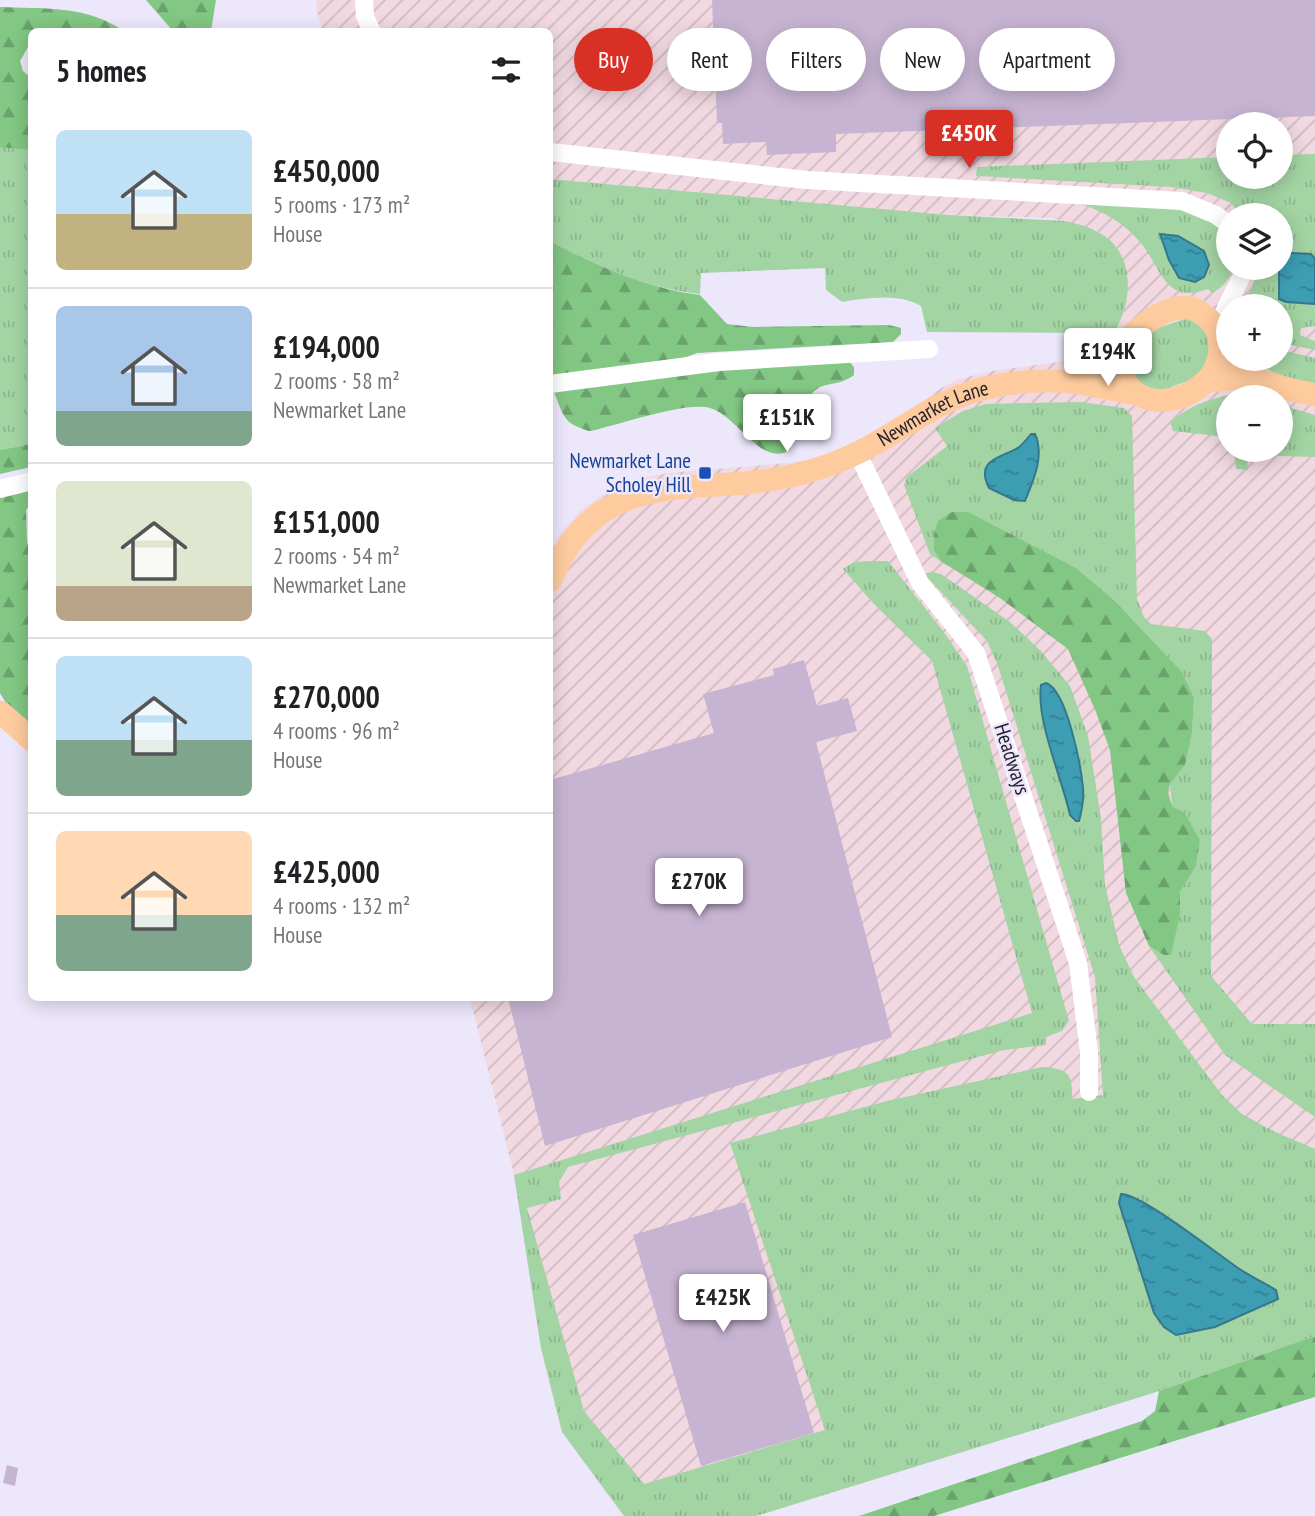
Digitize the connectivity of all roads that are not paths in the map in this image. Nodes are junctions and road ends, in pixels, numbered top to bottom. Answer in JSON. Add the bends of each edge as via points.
{"nodes":[{"id":1,"x":364,"y":0,"type":"edge"},
{"id":2,"x":370,"y":28,"type":"edge"},
{"id":3,"x":553,"y":152,"type":"edge"},
{"id":4,"x":1216,"y":216,"type":"edge"},
{"id":5,"x":1216,"y":301,"type":"edge"},
{"id":6,"x":1190,"y":307,"type":"junction"},
{"id":7,"x":1216,"y":331,"type":"edge"},
{"id":8,"x":929,"y":349,"type":"dead end"},
{"id":9,"x":1120,"y":352,"type":"junction"},
{"id":10,"x":1216,"y":367,"type":"edge"},
{"id":11,"x":1247,"y":371,"type":"edge"},
{"id":12,"x":1252,"y":377,"type":"junction"},
{"id":13,"x":1207,"y":381,"type":"junction"},
{"id":14,"x":1070,"y":382,"type":"junction"},
{"id":15,"x":553,"y":384,"type":"edge"},
{"id":16,"x":1133,"y":393,"type":"junction"},
{"id":17,"x":1315,"y":395,"type":"edge"},
{"id":18,"x":858,"y":454,"type":"junction"},
{"id":19,"x":28,"y":482,"type":"edge"},
{"id":20,"x":0,"y":489,"type":"edge"},
{"id":21,"x":553,"y":576,"type":"edge"},
{"id":22,"x":0,"y":712,"type":"edge"},
{"id":23,"x":28,"y":736,"type":"edge"},
{"id":24,"x":1089,"y":1092,"type":"dead end"}],
"edges":[{"from":1,"to":2,"type":"street"},
{"from":3,"to":4,"type":"street","via":[[797,179],[1182,201]]},
{"from":5,"to":6,"type":"street"},
{"from":6,"to":7,"type":"main road","name":"Newmarket Lane","via":[[1206,316]]},
{"from":6,"to":9,"type":"main road","name":"Newmarket Lane","via":[[1147,321]]},
{"from":8,"to":15,"type":"street","via":[[719,362]]},
{"from":9,"to":14,"type":"main road","name":"Newmarket Lane","via":[[1101,368]]},
{"from":9,"to":16,"type":"main road","via":[[1122,372]]},
{"from":10,"to":13,"type":"main road"},
{"from":11,"to":12,"type":"main road","name":"Newmarket Lane"},
{"from":12,"to":13,"type":"main road","name":"Newmarket Lane"},
{"from":12,"to":17,"type":"main road","name":"Newmarket Lane"},
{"from":13,"to":16,"type":"main road","name":"Newmarket Lane","via":[[1163,400]]},
{"from":14,"to":16,"type":"main road","name":"Newmarket Lane"},
{"from":14,"to":18,"type":"main road","name":"Newmarket Lane","via":[[1000,385],[960,396]]},
{"from":18,"to":21,"type":"main road","name":"Newmarket Lane","via":[[789,476],[674,487],[629,498],[586,525]]},
{"from":18,"to":24,"type":"street","name":"Headways","via":[[920,583],[976,653],[1078,963]]},
{"from":19,"to":20,"type":"street"},
{"from":22,"to":23,"type":"main road"}]}
